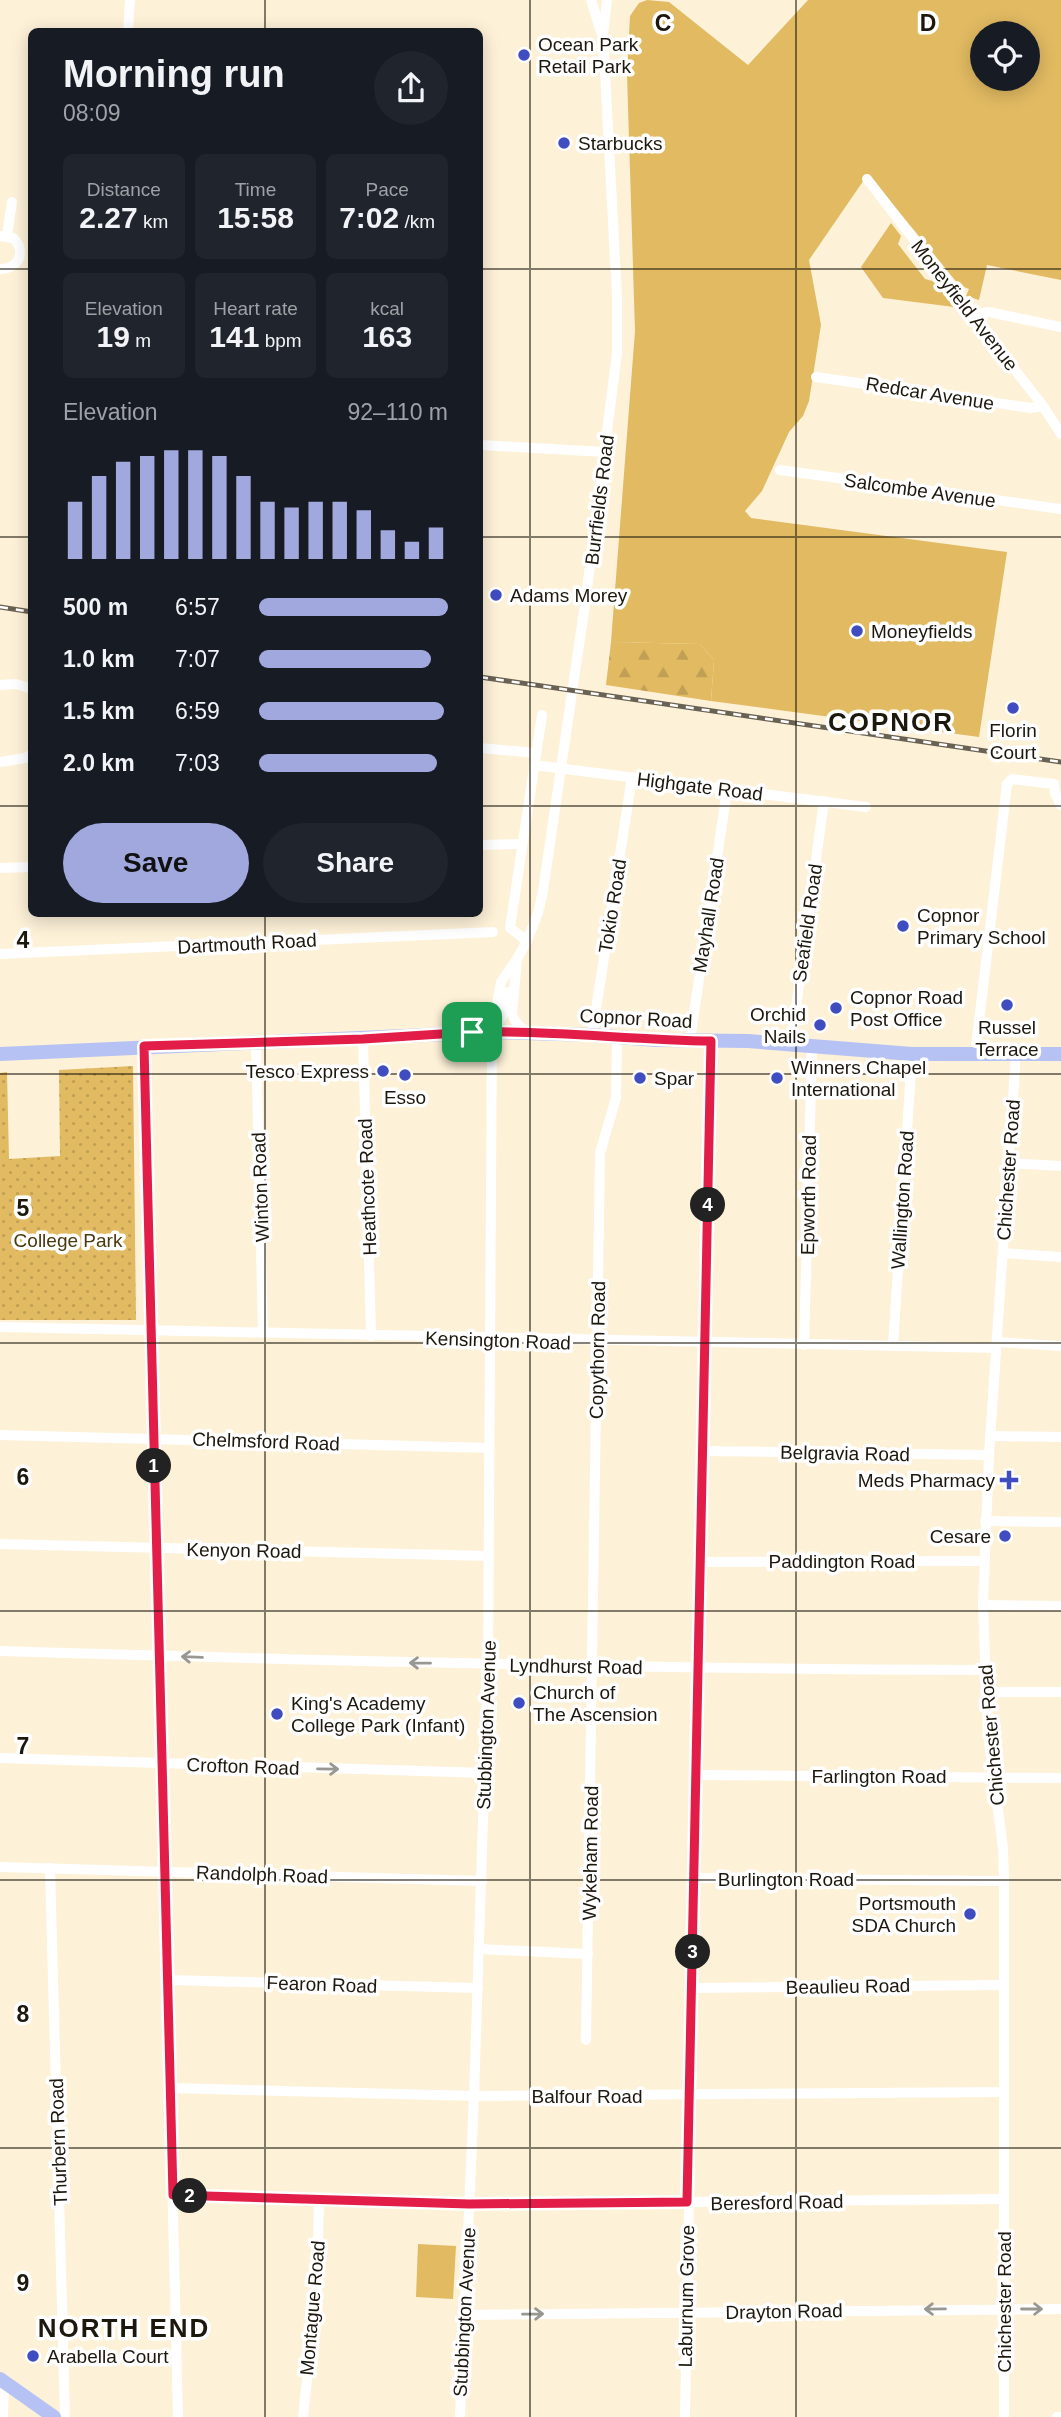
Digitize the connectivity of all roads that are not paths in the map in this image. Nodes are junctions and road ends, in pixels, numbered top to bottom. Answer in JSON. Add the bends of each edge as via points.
{"nodes":[{"id":1,"x":130,"y":0,"type":"edge"},
{"id":2,"x":591,"y":0,"type":"edge"},
{"id":3,"x":607,"y":0,"type":"edge"},
{"id":4,"x":128,"y":28,"type":"edge"},
{"id":5,"x":603,"y":34,"type":"junction"},
{"id":6,"x":867,"y":179,"type":"dead end"},
{"id":7,"x":12,"y":202,"type":"dead end"},
{"id":8,"x":4,"y":236,"type":"edge"},
{"id":9,"x":26,"y":255,"type":"edge"},
{"id":10,"x":0,"y":271,"type":"edge"},
{"id":11,"x":975,"y":318,"type":"junction"},
{"id":12,"x":1061,"y":327,"type":"edge"},
{"id":13,"x":816,"y":377,"type":"dead end"},
{"id":14,"x":1043,"y":406,"type":"junction"},
{"id":15,"x":1060,"y":429,"type":"edge"},
{"id":16,"x":483,"y":445,"type":"edge"},
{"id":17,"x":605,"y":452,"type":"junction"},
{"id":18,"x":779,"y":470,"type":"dead end"},
{"id":19,"x":1061,"y":509,"type":"edge"},
{"id":20,"x":0,"y":684,"type":"edge"},
{"id":21,"x":28,"y":688,"type":"edge"},
{"id":22,"x":542,"y":715,"type":"dead end"},
{"id":23,"x":483,"y":749,"type":"edge"},
{"id":24,"x":28,"y":756,"type":"edge"},
{"id":25,"x":535,"y":759,"type":"junction"},
{"id":26,"x":0,"y":762,"type":"edge"},
{"id":27,"x":632,"y":778,"type":"junction"},
{"id":28,"x":727,"y":790,"type":"junction"},
{"id":29,"x":824,"y":802,"type":"junction"},
{"id":30,"x":1061,"y":805,"type":"edge"},
{"id":31,"x":866,"y":807,"type":"dead end"},
{"id":32,"x":521,"y":844,"type":"junction"},
{"id":33,"x":483,"y":845,"type":"edge"},
{"id":34,"x":28,"y":867,"type":"edge"},
{"id":35,"x":0,"y":868,"type":"edge"},
{"id":36,"x":493,"y":932,"type":"dead end"},
{"id":37,"x":527,"y":941,"type":"junction"},
{"id":38,"x":0,"y":954,"type":"edge"},
{"id":39,"x":517,"y":960,"type":"junction"},
{"id":40,"x":492,"y":1032,"type":"junction"},
{"id":41,"x":529,"y":1033,"type":"junction"},
{"id":42,"x":592,"y":1035,"type":"junction"},
{"id":43,"x":617,"y":1038,"type":"junction"},
{"id":44,"x":363,"y":1039,"type":"junction"},
{"id":45,"x":690,"y":1040,"type":"junction"},
{"id":46,"x":711,"y":1041,"type":"junction"},
{"id":47,"x":256,"y":1042,"type":"junction"},
{"id":48,"x":791,"y":1044,"type":"junction"},
{"id":49,"x":144,"y":1046,"type":"junction"},
{"id":50,"x":812,"y":1046,"type":"junction"},
{"id":51,"x":0,"y":1054,"type":"edge"},
{"id":52,"x":912,"y":1054,"type":"junction"},
{"id":53,"x":1061,"y":1054,"type":"edge"},
{"id":54,"x":975,"y":1055,"type":"junction"},
{"id":55,"x":1016,"y":1055,"type":"junction"},
{"id":56,"x":1009,"y":1163,"type":"junction"},
{"id":57,"x":1061,"y":1166,"type":"edge"},
{"id":58,"x":1003,"y":1253,"type":"junction"},
{"id":59,"x":1061,"y":1257,"type":"edge"},
{"id":60,"x":0,"y":1327,"type":"edge"},
{"id":61,"x":151,"y":1330,"type":"junction"},
{"id":62,"x":263,"y":1334,"type":"junction"},
{"id":63,"x":372,"y":1336,"type":"junction"},
{"id":64,"x":490,"y":1341,"type":"junction"},
{"id":65,"x":598,"y":1343,"type":"junction"},
{"id":66,"x":705,"y":1344,"type":"junction"},
{"id":67,"x":804,"y":1345,"type":"junction"},
{"id":68,"x":893,"y":1345,"type":"junction"},
{"id":69,"x":996,"y":1345,"type":"junction"},
{"id":70,"x":1061,"y":1346,"type":"edge"},
{"id":71,"x":0,"y":1436,"type":"edge"},
{"id":72,"x":990,"y":1436,"type":"junction"},
{"id":73,"x":1061,"y":1437,"type":"edge"},
{"id":74,"x":153,"y":1438,"type":"junction"},
{"id":75,"x":489,"y":1448,"type":"junction"},
{"id":76,"x":702,"y":1451,"type":"junction"},
{"id":77,"x":989,"y":1455,"type":"junction"},
{"id":78,"x":985,"y":1521,"type":"junction"},
{"id":79,"x":1061,"y":1522,"type":"edge"},
{"id":80,"x":0,"y":1544,"type":"edge"},
{"id":81,"x":156,"y":1548,"type":"junction"},
{"id":82,"x":489,"y":1556,"type":"junction"},
{"id":83,"x":701,"y":1562,"type":"junction"},
{"id":84,"x":983,"y":1562,"type":"junction"},
{"id":85,"x":983,"y":1605,"type":"junction"},
{"id":86,"x":1061,"y":1606,"type":"edge"},
{"id":87,"x":0,"y":1651,"type":"edge"},
{"id":88,"x":159,"y":1656,"type":"junction"},
{"id":89,"x":488,"y":1664,"type":"junction"},
{"id":90,"x":593,"y":1666,"type":"junction"},
{"id":91,"x":698,"y":1668,"type":"junction"},
{"id":92,"x":984,"y":1670,"type":"junction"},
{"id":93,"x":985,"y":1692,"type":"junction"},
{"id":94,"x":1061,"y":1692,"type":"edge"},
{"id":95,"x":0,"y":1758,"type":"edge"},
{"id":96,"x":162,"y":1764,"type":"junction"},
{"id":97,"x":485,"y":1773,"type":"junction"},
{"id":98,"x":697,"y":1775,"type":"junction"},
{"id":99,"x":993,"y":1777,"type":"junction"},
{"id":100,"x":1061,"y":1778,"type":"edge"},
{"id":101,"x":0,"y":1867,"type":"edge"},
{"id":102,"x":50,"y":1868,"type":"junction"},
{"id":103,"x":164,"y":1871,"type":"junction"},
{"id":104,"x":695,"y":1878,"type":"junction"},
{"id":105,"x":482,"y":1881,"type":"junction"},
{"id":106,"x":1004,"y":1881,"type":"junction"},
{"id":107,"x":480,"y":1949,"type":"junction"},
{"id":108,"x":588,"y":1954,"type":"junction"},
{"id":109,"x":167,"y":1980,"type":"junction"},
{"id":110,"x":1004,"y":1985,"type":"junction"},
{"id":111,"x":478,"y":1988,"type":"junction"},
{"id":112,"x":693,"y":1988,"type":"junction"},
{"id":113,"x":586,"y":2040,"type":"dead end"},
{"id":114,"x":171,"y":2088,"type":"junction"},
{"id":115,"x":1003,"y":2092,"type":"junction"},
{"id":116,"x":690,"y":2095,"type":"junction"},
{"id":117,"x":474,"y":2096,"type":"junction"},
{"id":118,"x":173,"y":2195,"type":"junction"},
{"id":119,"x":1003,"y":2199,"type":"junction"},
{"id":120,"x":319,"y":2200,"type":"junction"},
{"id":121,"x":687,"y":2202,"type":"junction"},
{"id":122,"x":469,"y":2204,"type":"junction"},
{"id":123,"x":1004,"y":2308,"type":"junction"},
{"id":124,"x":1061,"y":2309,"type":"edge"},
{"id":125,"x":686,"y":2312,"type":"junction"},
{"id":126,"x":464,"y":2315,"type":"junction"},
{"id":127,"x":2,"y":2381,"type":"edge"},
{"id":128,"x":3,"y":2417,"type":"edge"},
{"id":129,"x":54,"y":2417,"type":"edge"},
{"id":130,"x":65,"y":2417,"type":"edge"},
{"id":131,"x":178,"y":2417,"type":"edge"},
{"id":132,"x":303,"y":2417,"type":"edge"},
{"id":133,"x":460,"y":2417,"type":"edge"},
{"id":134,"x":685,"y":2417,"type":"edge"},
{"id":135,"x":1004,"y":2417,"type":"edge"}],
"edges":[{"from":1,"to":4,"type":"street"},
{"from":2,"to":5,"type":"street","name":"Burrfields Road"},
{"from":3,"to":5,"type":"street","name":"Burrfields Road"},
{"from":5,"to":17,"type":"street","name":"Burrfields Road","via":[[617,297],[617,353]]},
{"from":6,"to":11,"type":"street","name":"Moneyfield Avenue"},
{"from":7,"to":8,"type":"street"},
{"from":8,"to":9,"type":"street","via":[[17,242]]},
{"from":9,"to":10,"type":"street"},
{"from":11,"to":12,"type":"street","via":[[989,312]]},
{"from":11,"to":14,"type":"street","name":"Moneyfield Avenue"},
{"from":13,"to":14,"type":"street","name":"Redcar Avenue","via":[[1031,408]]},
{"from":14,"to":15,"type":"street","name":"Moneyfield Avenue"},
{"from":16,"to":17,"type":"street"},
{"from":17,"to":37,"type":"street","name":"Burrfields Road","via":[[543,891]]},
{"from":18,"to":19,"type":"street","name":"Salcombe Avenue"},
{"from":20,"to":21,"type":"street"},
{"from":22,"to":25,"type":"street"},
{"from":23,"to":25,"type":"street","name":"Highgate Road"},
{"from":24,"to":26,"type":"street"},
{"from":25,"to":27,"type":"street","name":"Highgate Road"},
{"from":25,"to":32,"type":"street"},
{"from":27,"to":28,"type":"street","name":"Highgate Road"},
{"from":27,"to":42,"type":"street","name":"Tokio Road"},
{"from":28,"to":29,"type":"street","name":"Highgate Road"},
{"from":28,"to":45,"type":"street","name":"Mayhall Road"},
{"from":29,"to":31,"type":"street","name":"Highgate Road"},
{"from":29,"to":48,"type":"street","name":"Seafield Road"},
{"from":30,"to":54,"type":"street","via":[[1054,784],[1008,780]]},
{"from":32,"to":33,"type":"street"},
{"from":32,"to":37,"type":"street","via":[[510,928]]},
{"from":34,"to":35,"type":"street"},
{"from":36,"to":38,"type":"street","name":"Dartmouth Road"},
{"from":37,"to":39,"type":"street","name":"Burrfields Road"},
{"from":39,"to":40,"type":"street","name":"Burrfields Road","via":[[501,982]]},
{"from":39,"to":41,"type":"street","name":"Burrfields Road","via":[[512,1014]]},
{"from":40,"to":41,"type":"main road","name":"Copnor Road"},
{"from":40,"to":44,"type":"main road","name":"Copnor Road"},
{"from":40,"to":64,"type":"street","name":"Stubbington Avenue"},
{"from":41,"to":42,"type":"main road","name":"Copnor Road"},
{"from":42,"to":43,"type":"main road","name":"Copnor Road"},
{"from":43,"to":45,"type":"main road","name":"Copnor Road"},
{"from":43,"to":65,"type":"street","name":"Copythorn Road","via":[[616,1098],[600,1153]]},
{"from":44,"to":47,"type":"main road","name":"Copnor Road"},
{"from":44,"to":63,"type":"street","name":"Heathcote Road"},
{"from":45,"to":46,"type":"main road","name":"Copnor Road"},
{"from":46,"to":48,"type":"main road","name":"Copnor Road"},
{"from":46,"to":66,"type":"street","name":"Laburnum Grove"},
{"from":47,"to":49,"type":"main road","name":"Copnor Road"},
{"from":47,"to":62,"type":"street","name":"Winton Road"},
{"from":48,"to":50,"type":"main road","name":"Copnor Road"},
{"from":49,"to":51,"type":"main road","name":"Copnor Road"},
{"from":49,"to":61,"type":"street"},
{"from":50,"to":52,"type":"main road","name":"Copnor Road"},
{"from":50,"to":67,"type":"street","name":"Epworth Road"},
{"from":52,"to":54,"type":"main road","name":"Copnor Road"},
{"from":52,"to":68,"type":"street","name":"Wallington Road"},
{"from":53,"to":55,"type":"main road","name":"Copnor Road"},
{"from":54,"to":55,"type":"main road","name":"Copnor Road"},
{"from":55,"to":56,"type":"street","name":"Chichester Road"},
{"from":56,"to":57,"type":"street"},
{"from":56,"to":58,"type":"street","name":"Chichester Road"},
{"from":58,"to":59,"type":"street"},
{"from":58,"to":69,"type":"street","name":"Chichester Road"},
{"from":60,"to":61,"type":"street","name":"Kensington Road"},
{"from":61,"to":62,"type":"street","name":"Kensington Road"},
{"from":61,"to":74,"type":"street"},
{"from":62,"to":63,"type":"street","name":"Kensington Road"},
{"from":63,"to":64,"type":"street","name":"Kensington Road"},
{"from":64,"to":65,"type":"street","name":"Kensington Road"},
{"from":64,"to":75,"type":"street","name":"Stubbington Avenue"},
{"from":65,"to":66,"type":"street","name":"Kensington Road"},
{"from":65,"to":90,"type":"street","name":"Copythorn Road"},
{"from":66,"to":67,"type":"street","name":"Kensington Road"},
{"from":66,"to":76,"type":"street","name":"Laburnum Grove"},
{"from":67,"to":68,"type":"street","name":"Kensington Road"},
{"from":68,"to":69,"type":"street","name":"Kensington Road"},
{"from":69,"to":70,"type":"street","name":"Kensington Road"},
{"from":69,"to":72,"type":"street","name":"Chichester Road"},
{"from":71,"to":74,"type":"street","name":"Chelmsford Road"},
{"from":72,"to":73,"type":"street"},
{"from":72,"to":77,"type":"street","name":"Chichester Road"},
{"from":74,"to":75,"type":"street","name":"Chelmsford Road"},
{"from":74,"to":81,"type":"street"},
{"from":75,"to":82,"type":"street","name":"Stubbington Avenue"},
{"from":76,"to":77,"type":"street","name":"Belgravia Road"},
{"from":76,"to":83,"type":"street","name":"Laburnum Grove"},
{"from":77,"to":78,"type":"street","name":"Chichester Road"},
{"from":78,"to":79,"type":"street"},
{"from":78,"to":84,"type":"street","name":"Chichester Road"},
{"from":80,"to":81,"type":"street","name":"Kenyon Road"},
{"from":81,"to":82,"type":"street","name":"Kenyon Road"},
{"from":81,"to":88,"type":"street"},
{"from":82,"to":89,"type":"street","name":"Stubbington Avenue"},
{"from":83,"to":84,"type":"street","name":"Paddington Road"},
{"from":83,"to":91,"type":"street","name":"Laburnum Grove"},
{"from":84,"to":85,"type":"street","name":"Chichester Road"},
{"from":85,"to":86,"type":"street"},
{"from":85,"to":92,"type":"street","name":"Chichester Road"},
{"from":87,"to":88,"type":"street","name":"Lyndhurst Road"},
{"from":89,"to":88,"type":"street","name":"Lyndhurst Road","one_way":true},
{"from":88,"to":96,"type":"street"},
{"from":89,"to":90,"type":"street","name":"Lyndhurst Road"},
{"from":89,"to":97,"type":"street","name":"Stubbington Avenue"},
{"from":90,"to":91,"type":"street","name":"Lyndhurst Road"},
{"from":90,"to":108,"type":"street","name":"Wykeham Road"},
{"from":91,"to":92,"type":"street","name":"Lyndhurst Road"},
{"from":91,"to":98,"type":"street","name":"Laburnum Grove"},
{"from":92,"to":93,"type":"street","name":"Chichester Road"},
{"from":93,"to":94,"type":"street"},
{"from":93,"to":99,"type":"street","name":"Chichester Road"},
{"from":95,"to":96,"type":"street","name":"Crofton Road"},
{"from":96,"to":97,"type":"street","name":"Crofton Road","one_way":true},
{"from":96,"to":103,"type":"street"},
{"from":97,"to":105,"type":"street","name":"Stubbington Avenue"},
{"from":98,"to":99,"type":"street","name":"Farlington Road"},
{"from":98,"to":104,"type":"street","name":"Laburnum Grove"},
{"from":99,"to":100,"type":"street","name":"Farlington Road"},
{"from":99,"to":106,"type":"street","name":"Chichester Road"},
{"from":101,"to":102,"type":"street","name":"Randolph Road"},
{"from":102,"to":103,"type":"street","name":"Randolph Road"},
{"from":102,"to":130,"type":"street","name":"Thurbern Road"},
{"from":103,"to":105,"type":"street","name":"Randolph Road"},
{"from":103,"to":109,"type":"street"},
{"from":104,"to":106,"type":"street","name":"Burlington Road"},
{"from":104,"to":112,"type":"street","name":"Laburnum Grove"},
{"from":105,"to":107,"type":"street","name":"Stubbington Avenue"},
{"from":106,"to":110,"type":"street","name":"Chichester Road"},
{"from":107,"to":108,"type":"street"},
{"from":107,"to":111,"type":"street","name":"Stubbington Avenue"},
{"from":108,"to":113,"type":"street","name":"Wykeham Road"},
{"from":109,"to":111,"type":"street","name":"Fearon Road"},
{"from":109,"to":114,"type":"street"},
{"from":110,"to":112,"type":"street","name":"Beaulieu Road"},
{"from":110,"to":115,"type":"street","name":"Chichester Road"},
{"from":111,"to":117,"type":"street","name":"Stubbington Avenue"},
{"from":112,"to":116,"type":"street","name":"Laburnum Grove"},
{"from":114,"to":117,"type":"street","name":"Balfour Road"},
{"from":114,"to":118,"type":"street"},
{"from":115,"to":116,"type":"street","name":"Balfour Road"},
{"from":115,"to":119,"type":"street","name":"Chichester Road"},
{"from":116,"to":117,"type":"street","name":"Balfour Road"},
{"from":116,"to":121,"type":"street","name":"Laburnum Grove"},
{"from":117,"to":122,"type":"street","name":"Stubbington Avenue"},
{"from":118,"to":120,"type":"street","name":"Beresford Road"},
{"from":118,"to":131,"type":"street"},
{"from":119,"to":121,"type":"street","name":"Beresford Road"},
{"from":119,"to":123,"type":"street","name":"Chichester Road"},
{"from":120,"to":122,"type":"street","name":"Beresford Road"},
{"from":120,"to":132,"type":"street","name":"Montague Road","via":[[317,2288]]},
{"from":121,"to":122,"type":"street","name":"Beresford Road"},
{"from":121,"to":125,"type":"street","name":"Laburnum Grove"},
{"from":122,"to":126,"type":"street","name":"Stubbington Avenue"},
{"from":123,"to":124,"type":"street","name":"Drayton Road","one_way":true},
{"from":123,"to":125,"type":"street","name":"Drayton Road","one_way":true},
{"from":123,"to":135,"type":"street","name":"Chichester Road"},
{"from":126,"to":125,"type":"street","name":"Drayton Road","one_way":true},
{"from":125,"to":134,"type":"street","name":"Laburnum Grove"},
{"from":126,"to":133,"type":"street","name":"Stubbington Avenue"},
{"from":127,"to":128,"type":"street"},
{"from":127,"to":129,"type":"main road"}]}
